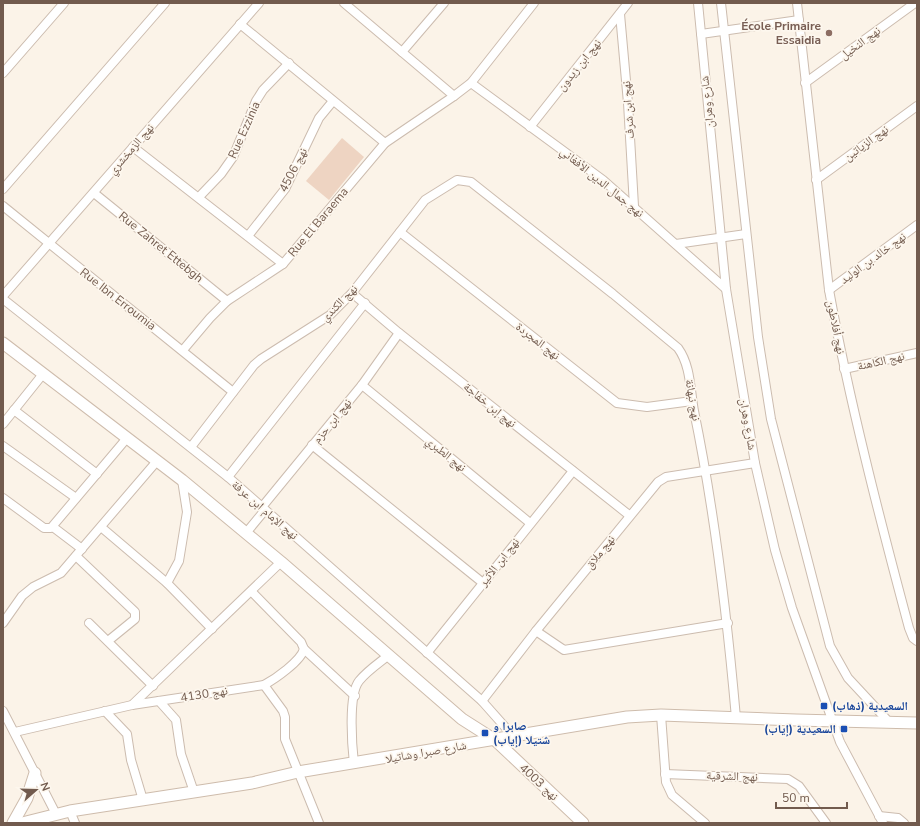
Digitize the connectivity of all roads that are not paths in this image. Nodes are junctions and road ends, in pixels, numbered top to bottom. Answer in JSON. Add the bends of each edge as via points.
{"nodes":[{"id":1,"x":64,"y":3,"type":"edge"},
{"id":2,"x":165,"y":3,"type":"edge"},
{"id":3,"x":258,"y":3,"type":"edge"},
{"id":4,"x":444,"y":3,"type":"edge"},
{"id":5,"x":534,"y":3,"type":"edge"},
{"id":6,"x":628,"y":3,"type":"edge"},
{"id":7,"x":698,"y":3,"type":"edge"},
{"id":8,"x":721,"y":3,"type":"edge"},
{"id":9,"x":797,"y":3,"type":"edge"},
{"id":10,"x":915,"y":3,"type":"edge"},
{"id":11,"x":348,"y":4,"type":"edge"},
{"id":12,"x":620,"y":14,"type":"junction"},
{"id":13,"x":799,"y":20,"type":"junction"},
{"id":14,"x":240,"y":24,"type":"junction"},
{"id":15,"x":723,"y":31,"type":"junction"},
{"id":16,"x":701,"y":34,"type":"junction"},
{"id":17,"x":402,"y":52,"type":"junction"},
{"id":18,"x":289,"y":63,"type":"junction"},
{"id":19,"x":3,"y":73,"type":"edge"},
{"id":20,"x":805,"y":83,"type":"junction"},
{"id":21,"x":471,"y":84,"type":"junction"},
{"id":22,"x":454,"y":96,"type":"junction"},
{"id":23,"x":333,"y":101,"type":"junction"},
{"id":24,"x":917,"y":106,"type":"edge"},
{"id":25,"x":530,"y":126,"type":"junction"},
{"id":26,"x":385,"y":143,"type":"junction"},
{"id":27,"x":133,"y":147,"type":"junction"},
{"id":28,"x":816,"y":180,"type":"junction"},
{"id":29,"x":470,"y":182,"type":"joint"},
{"id":30,"x":3,"y":189,"type":"edge"},
{"id":31,"x":94,"y":193,"type":"junction"},
{"id":32,"x":199,"y":197,"type":"junction"},
{"id":33,"x":3,"y":206,"type":"edge"},
{"id":34,"x":634,"y":206,"type":"junction"},
{"id":35,"x":917,"y":225,"type":"edge"},
{"id":36,"x":400,"y":232,"type":"junction"},
{"id":37,"x":746,"y":234,"type":"junction"},
{"id":38,"x":248,"y":236,"type":"junction"},
{"id":39,"x":721,"y":239,"type":"junction"},
{"id":40,"x":47,"y":244,"type":"junction"},
{"id":41,"x":676,"y":244,"type":"junction"},
{"id":42,"x":283,"y":264,"type":"junction"},
{"id":43,"x":726,"y":289,"type":"junction"},
{"id":44,"x":829,"y":290,"type":"junction"},
{"id":45,"x":352,"y":293,"type":"junction"},
{"id":46,"x":3,"y":296,"type":"edge"},
{"id":47,"x":3,"y":299,"type":"edge"},
{"id":48,"x":227,"y":301,"type":"junction"},
{"id":49,"x":365,"y":303,"type":"junction"},
{"id":50,"x":399,"y":333,"type":"junction"},
{"id":51,"x":3,"y":343,"type":"edge"},
{"id":52,"x":183,"y":350,"type":"junction"},
{"id":53,"x":917,"y":353,"type":"edge"},
{"id":54,"x":844,"y":369,"type":"junction"},
{"id":55,"x":43,"y":374,"type":"junction"},
{"id":56,"x":362,"y":385,"type":"junction"},
{"id":57,"x":233,"y":392,"type":"junction"},
{"id":58,"x":692,"y":401,"type":"junction"},
{"id":59,"x":14,"y":410,"type":"junction"},
{"id":60,"x":3,"y":424,"type":"edge"},
{"id":61,"x":127,"y":438,"type":"junction"},
{"id":62,"x":312,"y":445,"type":"junction"},
{"id":63,"x":3,"y":446,"type":"edge"},
{"id":64,"x":190,"y":447,"type":"junction"},
{"id":65,"x":158,"y":461,"type":"junction"},
{"id":66,"x":755,"y":463,"type":"junction"},
{"id":67,"x":706,"y":470,"type":"junction"},
{"id":68,"x":573,"y":471,"type":"junction"},
{"id":69,"x":97,"y":474,"type":"junction"},
{"id":70,"x":228,"y":477,"type":"junction"},
{"id":71,"x":182,"y":480,"type":"junction"},
{"id":72,"x":3,"y":498,"type":"edge"},
{"id":73,"x":76,"y":498,"type":"junction"},
{"id":74,"x":264,"y":509,"type":"junction"},
{"id":75,"x":629,"y":515,"type":"junction"},
{"id":76,"x":530,"y":523,"type":"junction"},
{"id":77,"x":53,"y":527,"type":"junction"},
{"id":78,"x":101,"y":527,"type":"junction"},
{"id":79,"x":246,"y":533,"type":"junction"},
{"id":80,"x":79,"y":552,"type":"junction"},
{"id":81,"x":281,"y":562,"type":"junction"},
{"id":82,"x":483,"y":582,"type":"junction"},
{"id":83,"x":167,"y":583,"type":"junction"},
{"id":84,"x":252,"y":592,"type":"junction"},
{"id":85,"x":3,"y":623,"type":"edge"},
{"id":86,"x":89,"y":623,"type":"dead end"},
{"id":87,"x":728,"y":623,"type":"junction"},
{"id":88,"x":212,"y":629,"type":"junction"},
{"id":89,"x":536,"y":631,"type":"junction"},
{"id":90,"x":108,"y":641,"type":"junction"},
{"id":91,"x":917,"y":641,"type":"edge"},
{"id":92,"x":304,"y":649,"type":"junction"},
{"id":93,"x":427,"y":653,"type":"junction"},
{"id":94,"x":389,"y":655,"type":"junction"},
{"id":95,"x":264,"y":685,"type":"junction"},
{"id":96,"x":153,"y":686,"type":"junction"},
{"id":97,"x":355,"y":696,"type":"junction"},
{"id":98,"x":159,"y":701,"type":"junction"},
{"id":99,"x":482,"y":701,"type":"junction"},
{"id":100,"x":132,"y":705,"type":"junction"},
{"id":101,"x":3,"y":711,"type":"edge"},
{"id":102,"x":105,"y":711,"type":"junction"},
{"id":103,"x":661,"y":715,"type":"junction"},
{"id":104,"x":736,"y":718,"type":"junction"},
{"id":105,"x":832,"y":721,"type":"junction"},
{"id":106,"x":888,"y":721,"type":"junction"},
{"id":107,"x":917,"y":723,"type":"edge"},
{"id":108,"x":15,"y":732,"type":"junction"},
{"id":109,"x":514,"y":736,"type":"junction"},
{"id":110,"x":496,"y":740,"type":"junction"},
{"id":111,"x":354,"y":764,"type":"junction"},
{"id":112,"x":298,"y":772,"type":"junction"},
{"id":113,"x":35,"y":773,"type":"junction"},
{"id":114,"x":665,"y":774,"type":"junction"},
{"id":115,"x":194,"y":792,"type":"junction"},
{"id":116,"x":143,"y":800,"type":"junction"},
{"id":117,"x":70,"y":811,"type":"junction"},
{"id":118,"x":56,"y":814,"type":"junction"},
{"id":119,"x":881,"y":819,"type":"edge"},
{"id":120,"x":13,"y":823,"type":"edge"},
{"id":121,"x":22,"y":823,"type":"edge"},
{"id":122,"x":76,"y":823,"type":"edge"},
{"id":123,"x":319,"y":823,"type":"edge"},
{"id":124,"x":583,"y":823,"type":"edge"},
{"id":125,"x":705,"y":823,"type":"edge"},
{"id":126,"x":826,"y":823,"type":"edge"},
{"id":127,"x":904,"y":823,"type":"edge"}],
"edges":[{"from":1,"to":19,"type":"street"},
{"from":2,"to":30,"type":"street"},
{"from":3,"to":14,"type":"street","name":"نهج الزمخشري"},
{"from":4,"to":17,"type":"street"},
{"from":5,"to":21,"type":"street","name":"Rue El Baraema"},
{"from":6,"to":12,"type":"street","name":"نهج ابن زيدون"},
{"from":7,"to":16,"type":"street","name":"شارع وهران"},
{"from":8,"to":15,"type":"street"},
{"from":9,"to":13,"type":"street","name":"نهج أفلاطون"},
{"from":10,"to":20,"type":"street","name":"نهج النخيل"},
{"from":11,"to":17,"type":"street"},
{"from":12,"to":25,"type":"street","name":"نهج ابن زيدون"},
{"from":12,"to":34,"type":"street","name":"نهج ابن شرف"},
{"from":13,"to":15,"type":"street"},
{"from":13,"to":20,"type":"street","name":"نهج أفلاطون"},
{"from":14,"to":18,"type":"street"},
{"from":14,"to":27,"type":"street","name":"نهج الزمخشري"},
{"from":15,"to":16,"type":"street"},
{"from":15,"to":37,"type":"street"},
{"from":16,"to":39,"type":"street","name":"شارع وهران"},
{"from":17,"to":22,"type":"street"},
{"from":18,"to":23,"type":"street"},
{"from":18,"to":32,"type":"street","name":"Rue Ezzinia","via":[[263,90],[233,158]]},
{"from":20,"to":28,"type":"street","name":"نهج أفلاطون"},
{"from":21,"to":22,"type":"street","name":"Rue El Baraema"},
{"from":21,"to":25,"type":"street","name":"نهج جمال الدين الأفغاني"},
{"from":22,"to":26,"type":"street","name":"Rue El Baraema"},
{"from":23,"to":26,"type":"street"},
{"from":23,"to":38,"type":"street","name":"نهج 4506","via":[[319,118],[285,189]]},
{"from":24,"to":28,"type":"street","name":"نهج الزياتين"},
{"from":25,"to":34,"type":"street","name":"نهج جمال الدين الأفغاني"},
{"from":26,"to":42,"type":"street","name":"Rue El Baraema"},
{"from":27,"to":31,"type":"street","name":"نهج الزمخشري"},
{"from":27,"to":32,"type":"street"},
{"from":28,"to":44,"type":"street","name":"نهج أفلاطون"},
{"from":29,"to":36,"type":"street","name":"نهج الكندي","via":[[457,180],[430,195]]},
{"from":29,"to":58,"type":"street","name":"نهج نبهانة","via":[[678,348],[688,366]]},
{"from":31,"to":40,"type":"street","name":"نهج الزمخشري"},
{"from":31,"to":48,"type":"street","name":"Rue Zahret Ettebgh"},
{"from":32,"to":38,"type":"street"},
{"from":33,"to":40,"type":"street","name":"Rue Ibn Erroumia"},
{"from":34,"to":41,"type":"street","name":"نهج جمال الدين الأفغاني"},
{"from":35,"to":44,"type":"street","name":"نهج خالد بن الوليد"},
{"from":36,"to":45,"type":"street","name":"نهج الكندي"},
{"from":36,"to":58,"type":"street","name":"نهج المجردة","via":[[617,403],[647,407]]},
{"from":37,"to":39,"type":"street"},
{"from":37,"to":106,"type":"street","via":[[771,419],[830,646],[848,678]]},
{"from":38,"to":42,"type":"street"},
{"from":39,"to":41,"type":"street"},
{"from":39,"to":43,"type":"street","name":"شارع وهران"},
{"from":40,"to":46,"type":"street","name":"نهج الزمخشري"},
{"from":40,"to":52,"type":"street","name":"Rue Ibn Erroumia"},
{"from":41,"to":43,"type":"street","name":"نهج جمال الدين الأفغاني"},
{"from":42,"to":48,"type":"street","name":"Rue El Baraema"},
{"from":43,"to":66,"type":"street","name":"شارع وهران"},
{"from":44,"to":54,"type":"street","name":"نهج أفلاطون"},
{"from":45,"to":49,"type":"street","name":"نهج إبن خفاجة"},
{"from":45,"to":57,"type":"street","name":"نهج الكندي","via":[[330,315],[261,359]]},
{"from":47,"to":64,"type":"street","name":"نهج الإمام ابن عرفة"},
{"from":48,"to":52,"type":"street","name":"Rue El Baraema"},
{"from":49,"to":50,"type":"street","name":"نهج إبن خفاجة"},
{"from":49,"to":70,"type":"street"},
{"from":50,"to":56,"type":"street","name":"نهج ابن حزم"},
{"from":50,"to":68,"type":"street","name":"نهج إبن خفاجة"},
{"from":51,"to":55,"type":"main road","name":"نهج 4003"},
{"from":52,"to":57,"type":"street","name":"Rue Ibn Erroumia"},
{"from":53,"to":54,"type":"street","name":"نهج الكاهنة"},
{"from":54,"to":91,"type":"street","name":"نهج أفلاطون","via":[[876,506],[909,628]]},
{"from":55,"to":59,"type":"street"},
{"from":55,"to":61,"type":"main road","name":"نهج 4003"},
{"from":56,"to":62,"type":"street","name":"نهج ابن حزم"},
{"from":56,"to":76,"type":"street","name":"نهج الطبري"},
{"from":57,"to":64,"type":"street","name":"نهج الكندي"},
{"from":58,"to":67,"type":"street","name":"نهج نبهانة"},
{"from":59,"to":60,"type":"street"},
{"from":59,"to":69,"type":"street"},
{"from":61,"to":65,"type":"main road","name":"نهج 4003"},
{"from":61,"to":69,"type":"street"},
{"from":62,"to":74,"type":"street","name":"نهج ابن حزم"},
{"from":62,"to":82,"type":"street"},
{"from":63,"to":73,"type":"street"},
{"from":64,"to":70,"type":"street","name":"نهج الإمام ابن عرفة"},
{"from":65,"to":71,"type":"main road","name":"نهج 4003"},
{"from":65,"to":78,"type":"street"},
{"from":66,"to":67,"type":"street","name":"نهج ملاق"},
{"from":66,"to":105,"type":"street","name":"شارع وهران","via":[[775,550],[792,608]]},
{"from":67,"to":75,"type":"street","name":"نهج ملاق","via":[[662,479]]},
{"from":67,"to":87,"type":"street","name":"نهج نبهانة"},
{"from":68,"to":75,"type":"street","name":"نهج إبن خفاجة"},
{"from":68,"to":76,"type":"street","name":"نهج ابن الأثير"},
{"from":69,"to":73,"type":"street"},
{"from":70,"to":74,"type":"street","name":"نهج الإمام ابن عرفة"},
{"from":71,"to":79,"type":"main road","name":"نهج 4003"},
{"from":71,"to":83,"type":"street","via":[[187,512],[179,561]]},
{"from":72,"to":77,"type":"street","via":[[44,528]]},
{"from":73,"to":77,"type":"street"},
{"from":74,"to":79,"type":"street","name":"نهج ابن حزم"},
{"from":74,"to":93,"type":"street","name":"نهج الإمام ابن عرفة"},
{"from":75,"to":89,"type":"street","name":"نهج ملاق"},
{"from":76,"to":82,"type":"street","name":"نهج ابن الأثير"},
{"from":77,"to":80,"type":"street"},
{"from":78,"to":80,"type":"street"},
{"from":78,"to":83,"type":"street"},
{"from":79,"to":81,"type":"main road","name":"نهج 4003"},
{"from":80,"to":85,"type":"street","via":[[57,576],[33,587],[22,596]]},
{"from":80,"to":90,"type":"street","via":[[135,612],[135,619]]},
{"from":81,"to":84,"type":"street"},
{"from":81,"to":94,"type":"main road","name":"نهج 4003"},
{"from":82,"to":93,"type":"street","name":"نهج ابن الأثير"},
{"from":83,"to":88,"type":"street"},
{"from":84,"to":88,"type":"street"},
{"from":84,"to":92,"type":"street","via":[[301,642]]},
{"from":86,"to":90,"type":"street"},
{"from":87,"to":89,"type":"street","via":[[564,650]]},
{"from":87,"to":104,"type":"street","name":"نهج نبهانة"},
{"from":88,"to":96,"type":"street"},
{"from":89,"to":99,"type":"street","name":"نهج ملاق"},
{"from":90,"to":96,"type":"street"},
{"from":92,"to":95,"type":"street","name":"نهج 4130","via":[[301,656]]},
{"from":92,"to":97,"type":"street"},
{"from":93,"to":99,"type":"street","name":"نهج الإمام ابن عرفة"},
{"from":94,"to":97,"type":"street","via":[[359,682]]},
{"from":94,"to":110,"type":"main road","name":"نهج 4003","via":[[462,719]]},
{"from":95,"to":98,"type":"street","name":"نهج 4130"},
{"from":95,"to":112,"type":"street","via":[[283,711],[284,739]]},
{"from":96,"to":100,"type":"street"},
{"from":97,"to":111,"type":"street","via":[[351,730]]},
{"from":98,"to":100,"type":"street","name":"نهج 4130"},
{"from":98,"to":115,"type":"street","via":[[176,720],[181,754]]},
{"from":99,"to":109,"type":"street","name":"نهج الإمام ابن عرفة"},
{"from":100,"to":102,"type":"street","name":"نهج 4130"},
{"from":101,"to":108,"type":"street"},
{"from":102,"to":108,"type":"street","name":"نهج 4130"},
{"from":102,"to":116,"type":"street","via":[[127,734],[131,760]]},
{"from":103,"to":104,"type":"main road","name":"شارع صبرا وشاتيلا"},
{"from":103,"to":109,"type":"main road","name":"شارع صبرا وشاتيلا","via":[[592,722]]},
{"from":103,"to":114,"type":"street"},
{"from":104,"to":105,"type":"main road","name":"شارع صبرا وشاتيلا"},
{"from":105,"to":106,"type":"main road","name":"شارع صبرا وشاتيلا"},
{"from":105,"to":119,"type":"street","name":"شارع وهران","via":[[843,751]]},
{"from":106,"to":107,"type":"main road","name":"شارع صبرا وشاتيلا"},
{"from":108,"to":113,"type":"street"},
{"from":109,"to":110,"type":"main road","name":"شارع صبرا وشاتيلا"},
{"from":110,"to":111,"type":"main road","name":"شارع صبرا وشاتيلا"},
{"from":110,"to":124,"type":"main road","name":"نهج 4003"},
{"from":111,"to":112,"type":"main road","name":"شارع صبرا وشاتيلا"},
{"from":112,"to":115,"type":"main road","name":"شارع صبرا وشاتيلا","via":[[252,783]]},
{"from":112,"to":123,"type":"street"},
{"from":113,"to":118,"type":"street"},
{"from":113,"to":120,"type":"main road","via":[[27,798]]},
{"from":114,"to":125,"type":"street","via":[[672,795]]},
{"from":114,"to":126,"type":"street","name":"نهج الشرقية","via":[[788,779],[799,786]]},
{"from":115,"to":116,"type":"main road","name":"شارع صبرا وشاتيلا"},
{"from":116,"to":117,"type":"main road","name":"شارع صبرا وشاتيلا"},
{"from":117,"to":118,"type":"main road","name":"شارع صبرا وشاتيلا"},
{"from":117,"to":122,"type":"street"},
{"from":118,"to":121,"type":"main road","name":"شارع صبرا وشاتيلا"},
{"from":119,"to":127,"type":"street","via":[[898,818]]}]}
